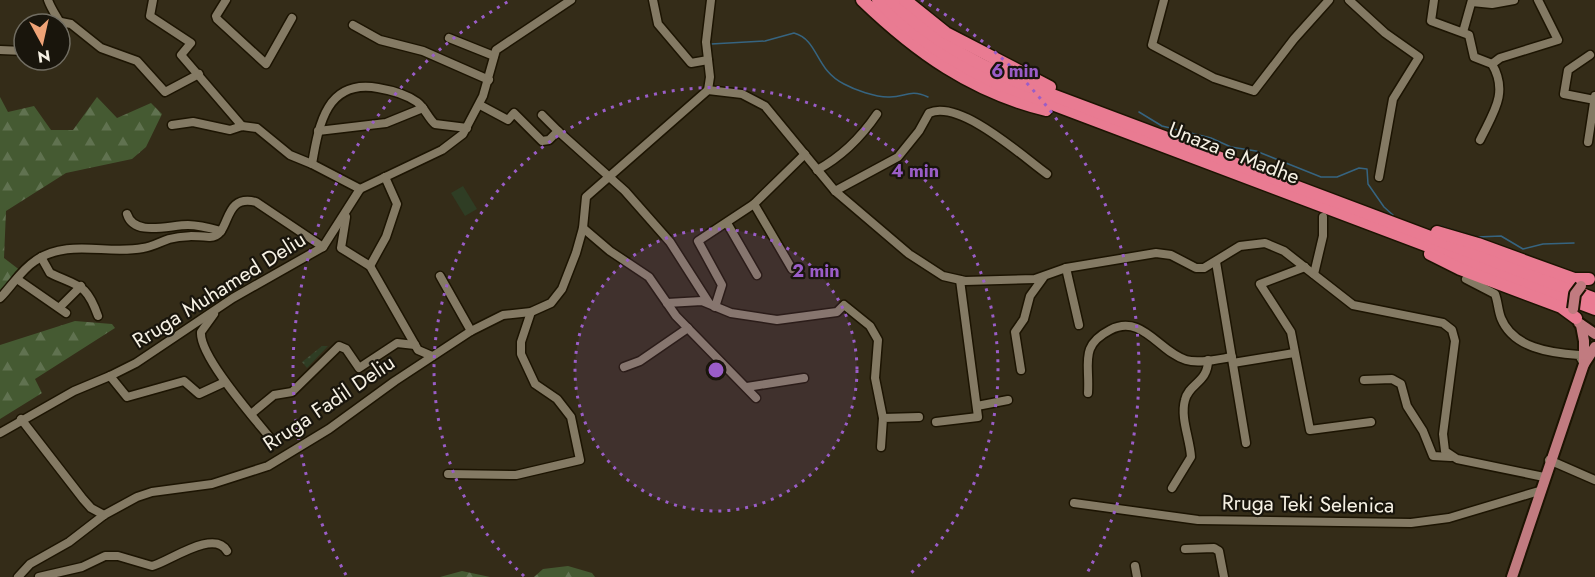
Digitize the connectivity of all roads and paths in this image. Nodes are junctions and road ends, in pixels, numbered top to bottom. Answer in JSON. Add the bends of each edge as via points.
{"nodes":[{"id":1,"x":153,"y":0,"type":"edge"},
{"id":2,"x":226,"y":0,"type":"edge"},
{"id":3,"x":571,"y":0,"type":"edge"},
{"id":4,"x":653,"y":0,"type":"edge"},
{"id":5,"x":711,"y":0,"type":"edge"},
{"id":6,"x":862,"y":0,"type":"edge"},
{"id":7,"x":878,"y":0,"type":"edge"},
{"id":8,"x":891,"y":0,"type":"edge"},
{"id":9,"x":905,"y":0,"type":"edge"},
{"id":10,"x":1164,"y":0,"type":"edge"},
{"id":11,"x":1329,"y":0,"type":"edge"},
{"id":12,"x":1349,"y":0,"type":"edge"},
{"id":13,"x":1434,"y":0,"type":"edge"},
{"id":14,"x":1514,"y":0,"type":"edge"},
{"id":15,"x":1538,"y":0,"type":"edge"},
{"id":16,"x":1472,"y":1,"type":"edge"},
{"id":17,"x":1486,"y":2,"type":"edge"},
{"id":18,"x":292,"y":18,"type":"dead end"},
{"id":19,"x":72,"y":25,"type":"edge"},
{"id":20,"x":353,"y":25,"type":"dead end"},
{"id":21,"x":1463,"y":32,"type":"junction"},
{"id":22,"x":449,"y":38,"type":"dead end"},
{"id":23,"x":1590,"y":55,"type":"dead end"},
{"id":24,"x":494,"y":56,"type":"junction"},
{"id":25,"x":708,"y":60,"type":"junction"},
{"id":26,"x":1492,"y":64,"type":"junction"},
{"id":27,"x":199,"y":74,"type":"junction"},
{"id":28,"x":489,"y":80,"type":"junction"},
{"id":29,"x":708,"y":90,"type":"junction"},
{"id":30,"x":1595,"y":99,"type":"edge"},
{"id":31,"x":480,"y":105,"type":"junction"},
{"id":32,"x":423,"y":108,"type":"junction"},
{"id":33,"x":877,"y":114,"type":"dead end"},
{"id":34,"x":542,"y":115,"type":"dead end"},
{"id":35,"x":1108,"y":120,"type":"junction"},
{"id":36,"x":172,"y":125,"type":"dead end"},
{"id":37,"x":242,"y":126,"type":"junction"},
{"id":38,"x":467,"y":128,"type":"junction"},
{"id":39,"x":558,"y":130,"type":"junction"},
{"id":40,"x":318,"y":131,"type":"junction"},
{"id":41,"x":1480,"y":140,"type":"dead end"},
{"id":42,"x":1588,"y":142,"type":"dead end"},
{"id":43,"x":805,"y":154,"type":"junction"},
{"id":44,"x":312,"y":164,"type":"junction"},
{"id":45,"x":817,"y":170,"type":"junction"},
{"id":46,"x":1047,"y":174,"type":"dead end"},
{"id":47,"x":385,"y":177,"type":"junction"},
{"id":48,"x":609,"y":177,"type":"junction"},
{"id":49,"x":1379,"y":177,"type":"dead end"},
{"id":50,"x":1259,"y":178,"type":"junction"},
{"id":51,"x":360,"y":189,"type":"junction"},
{"id":52,"x":835,"y":191,"type":"junction"},
{"id":53,"x":754,"y":204,"type":"junction"},
{"id":54,"x":347,"y":211,"type":"junction"},
{"id":55,"x":127,"y":214,"type":"dead end"},
{"id":56,"x":1323,"y":217,"type":"dead end"},
{"id":57,"x":727,"y":223,"type":"junction"},
{"id":58,"x":583,"y":228,"type":"junction"},
{"id":59,"x":221,"y":231,"type":"junction"},
{"id":60,"x":323,"y":247,"type":"junction"},
{"id":61,"x":41,"y":257,"type":"junction"},
{"id":62,"x":1216,"y":262,"type":"junction"},
{"id":63,"x":370,"y":266,"type":"junction"},
{"id":64,"x":1305,"y":267,"type":"junction"},
{"id":65,"x":1066,"y":268,"type":"junction"},
{"id":66,"x":792,"y":269,"type":"dead end"},
{"id":67,"x":1314,"y":274,"type":"junction"},
{"id":68,"x":757,"y":275,"type":"dead end"},
{"id":69,"x":440,"y":276,"type":"dead end"},
{"id":70,"x":1043,"y":278,"type":"junction"},
{"id":71,"x":17,"y":279,"type":"junction"},
{"id":72,"x":1466,"y":279,"type":"dead end"},
{"id":73,"x":960,"y":280,"type":"junction"},
{"id":74,"x":1588,"y":281,"type":"edge"},
{"id":75,"x":81,"y":286,"type":"junction"},
{"id":76,"x":0,"y":298,"type":"edge"},
{"id":77,"x":1595,"y":299,"type":"edge"},
{"id":78,"x":667,"y":303,"type":"junction"},
{"id":79,"x":712,"y":305,"type":"junction"},
{"id":80,"x":220,"y":307,"type":"junction"},
{"id":81,"x":1595,"y":309,"type":"edge"},
{"id":82,"x":531,"y":312,"type":"junction"},
{"id":83,"x":98,"y":316,"type":"dead end"},
{"id":84,"x":1576,"y":318,"type":"junction"},
{"id":85,"x":1079,"y":325,"type":"dead end"},
{"id":86,"x":688,"y":328,"type":"junction"},
{"id":87,"x":471,"y":331,"type":"junction"},
{"id":88,"x":1595,"y":334,"type":"edge"},
{"id":89,"x":416,"y":345,"type":"junction"},
{"id":90,"x":1595,"y":347,"type":"edge"},
{"id":91,"x":1294,"y":353,"type":"junction"},
{"id":92,"x":432,"y":356,"type":"junction"},
{"id":93,"x":1581,"y":359,"type":"junction"},
{"id":94,"x":1208,"y":360,"type":"junction"},
{"id":95,"x":1233,"y":360,"type":"junction"},
{"id":96,"x":624,"y":367,"type":"dead end"},
{"id":97,"x":1021,"y":370,"type":"dead end"},
{"id":98,"x":110,"y":376,"type":"junction"},
{"id":99,"x":804,"y":378,"type":"dead end"},
{"id":100,"x":1364,"y":380,"type":"dead end"},
{"id":101,"x":225,"y":382,"type":"junction"},
{"id":102,"x":747,"y":387,"type":"junction"},
{"id":103,"x":1088,"y":393,"type":"dead end"},
{"id":104,"x":756,"y":398,"type":"dead end"},
{"id":105,"x":1008,"y":400,"type":"dead end"},
{"id":106,"x":977,"y":406,"type":"junction"},
{"id":107,"x":251,"y":414,"type":"junction"},
{"id":108,"x":919,"y":417,"type":"dead end"},
{"id":109,"x":883,"y":418,"type":"junction"},
{"id":110,"x":21,"y":419,"type":"junction"},
{"id":111,"x":1371,"y":422,"type":"dead end"},
{"id":112,"x":936,"y":423,"type":"dead end"},
{"id":113,"x":0,"y":433,"type":"edge"},
{"id":114,"x":271,"y":439,"type":"dead end"},
{"id":115,"x":1246,"y":443,"type":"dead end"},
{"id":116,"x":881,"y":447,"type":"dead end"},
{"id":117,"x":1451,"y":457,"type":"junction"},
{"id":118,"x":1550,"y":460,"type":"junction"},
{"id":119,"x":448,"y":474,"type":"dead end"},
{"id":120,"x":1544,"y":477,"type":"junction"},
{"id":121,"x":1595,"y":480,"type":"edge"},
{"id":122,"x":1172,"y":488,"type":"dead end"},
{"id":123,"x":1539,"y":491,"type":"junction"},
{"id":124,"x":1074,"y":503,"type":"dead end"},
{"id":125,"x":104,"y":514,"type":"junction"},
{"id":126,"x":1185,"y":549,"type":"dead end"},
{"id":127,"x":226,"y":550,"type":"dead end"},
{"id":128,"x":1135,"y":566,"type":"dead end"},
{"id":129,"x":18,"y":577,"type":"edge"},
{"id":130,"x":39,"y":577,"type":"edge"},
{"id":131,"x":1137,"y":577,"type":"edge"},
{"id":132,"x":1224,"y":577,"type":"edge"},
{"id":133,"x":1512,"y":577,"type":"edge"}],
"edges":[{"from":1,"to":27,"type":"street","via":[[150,16],[191,43],[181,55]]},
{"from":2,"to":18,"type":"street","via":[[217,19],[266,64]]},
{"from":3,"to":24,"type":"street","via":[[498,47]]},
{"from":4,"to":25,"type":"street","via":[[658,24],[691,63]]},
{"from":5,"to":25,"type":"street"},
{"from":6,"to":35,"type":"highway","via":[[931,60],[973,85],[1022,104]]},
{"from":7,"to":35,"type":"highway","name":"Unaza e Madhe","via":[[911,32],[959,65],[1006,88]]},
{"from":8,"to":35,"type":"highway","name":"Unaza e Madhe","via":[[963,56]]},
{"from":9,"to":35,"type":"highway","via":[[946,33]]},
{"from":10,"to":11,"type":"street","via":[[1152,45],[1214,78],[1254,91]]},
{"from":12,"to":49,"type":"street","via":[[1419,57],[1394,99]]},
{"from":13,"to":21,"type":"street","via":[[1432,23]]},
{"from":14,"to":17,"type":"street"},
{"from":15,"to":26,"type":"street","via":[[1558,40]]},
{"from":16,"to":17,"type":"street"},
{"from":16,"to":21,"type":"street"},
{"from":19,"to":27,"type":"street","via":[[101,48],[136,61],[165,92]]},
{"from":20,"to":28,"type":"street","via":[[380,40],[423,51]]},
{"from":21,"to":26,"type":"street","via":[[1471,39],[1474,57]]},
{"from":22,"to":24,"type":"street"},
{"from":23,"to":30,"type":"street","via":[[1568,70],[1564,94]]},
{"from":24,"to":28,"type":"street"},
{"from":25,"to":29,"type":"street"},
{"from":26,"to":41,"type":"street","via":[[1501,93]]},
{"from":27,"to":37,"type":"street"},
{"from":28,"to":31,"type":"street"},
{"from":29,"to":43,"type":"street","via":[[758,100]]},
{"from":29,"to":48,"type":"street"},
{"from":30,"to":42,"type":"street"},
{"from":31,"to":38,"type":"street"},
{"from":31,"to":39,"type":"street","via":[[508,120],[514,113],[542,141],[549,140]]},
{"from":32,"to":38,"type":"street","via":[[435,124]]},
{"from":32,"to":40,"type":"street","via":[[386,123]]},
{"from":32,"to":40,"type":"street","via":[[386,89],[351,87],[334,99]]},
{"from":33,"to":45,"type":"street","via":[[864,133]]},
{"from":34,"to":39,"type":"street"},
{"from":35,"to":50,"type":"highway","name":"Unaza e Madhe"},
{"from":36,"to":37,"type":"street","via":[[193,122],[234,130]]},
{"from":37,"to":44,"type":"street","via":[[256,128],[290,155]]},
{"from":38,"to":47,"type":"street","via":[[454,143]]},
{"from":39,"to":48,"type":"street"},
{"from":40,"to":44,"type":"street"},
{"from":43,"to":45,"type":"street"},
{"from":43,"to":53,"type":"street"},
{"from":44,"to":51,"type":"street"},
{"from":45,"to":52,"type":"street"},
{"from":46,"to":52,"type":"street","via":[[981,124],[938,110],[929,113],[903,152],[892,161]]},
{"from":47,"to":51,"type":"street"},
{"from":47,"to":63,"type":"street","via":[[397,204],[386,237]]},
{"from":48,"to":58,"type":"street","via":[[586,197]]},
{"from":48,"to":79,"type":"street","via":[[681,256]]},
{"from":50,"to":74,"type":"highway","via":[[1271,172],[1415,226]]},
{"from":50,"to":77,"type":"highway","name":"Unaza e Madhe"},
{"from":50,"to":81,"type":"highway","name":"Unaza e Madhe"},
{"from":50,"to":84,"type":"highway","via":[[1267,190],[1410,244],[1460,269],[1561,307]]},
{"from":51,"to":54,"type":"street","name":"Rruga Muhamed Deliu"},
{"from":52,"to":73,"type":"street","via":[[922,264]]},
{"from":53,"to":57,"type":"street"},
{"from":53,"to":66,"type":"street"},
{"from":54,"to":60,"type":"street","name":"Rruga Muhamed Deliu"},
{"from":54,"to":63,"type":"street","via":[[340,246]]},
{"from":55,"to":59,"type":"street","via":[[131,222],[143,228],[189,225]]},
{"from":56,"to":67,"type":"street"},
{"from":57,"to":68,"type":"street"},
{"from":57,"to":79,"type":"street","via":[[698,241],[722,285]]},
{"from":58,"to":78,"type":"street","via":[[642,271]]},
{"from":58,"to":82,"type":"street","via":[[562,289],[551,303]]},
{"from":59,"to":60,"type":"street","via":[[234,205],[250,201]]},
{"from":59,"to":61,"type":"street","via":[[212,237],[182,237],[143,249],[72,248]]},
{"from":60,"to":80,"type":"street","name":"Rruga Muhamed Deliu"},
{"from":61,"to":71,"type":"street"},
{"from":61,"to":75,"type":"street","via":[[50,273]]},
{"from":62,"to":64,"type":"street","via":[[1240,246],[1265,243],[1278,247]]},
{"from":62,"to":65,"type":"street","via":[[1200,268],[1156,253]]},
{"from":62,"to":95,"type":"street"},
{"from":63,"to":89,"type":"street"},
{"from":64,"to":67,"type":"street"},
{"from":64,"to":91,"type":"street","via":[[1260,284],[1292,332]]},
{"from":65,"to":70,"type":"street"},
{"from":65,"to":85,"type":"street"},
{"from":67,"to":117,"type":"street","via":[[1353,306],[1432,320],[1452,330],[1455,347],[1443,434],[1445,451]]},
{"from":69,"to":87,"type":"street"},
{"from":70,"to":73,"type":"street"},
{"from":70,"to":97,"type":"street","via":[[1033,289],[1024,319],[1015,332]]},
{"from":71,"to":75,"type":"street","via":[[63,310]]},
{"from":71,"to":76,"type":"street"},
{"from":72,"to":93,"type":"street","via":[[1495,294],[1501,319],[1516,339]]},
{"from":73,"to":106,"type":"street"},
{"from":74,"to":84,"type":"main road","bridge":true,"via":[[1575,294]]},
{"from":75,"to":83,"type":"street","via":[[92,298]]},
{"from":78,"to":79,"type":"street","via":[[693,300]]},
{"from":78,"to":86,"type":"street"},
{"from":79,"to":109,"type":"street","via":[[731,314],[777,320],[837,312],[844,305],[870,326],[878,340],[875,378]]},
{"from":80,"to":98,"type":"street","name":"Rruga Muhamed Deliu"},
{"from":80,"to":101,"type":"street","via":[[200,334]]},
{"from":82,"to":87,"type":"street","name":"Rruga Fadil Deliu","via":[[503,315]]},
{"from":82,"to":119,"type":"street","via":[[521,354],[535,384],[556,399],[571,417],[580,459],[516,475]]},
{"from":84,"to":88,"type":"main road"},
{"from":84,"to":93,"type":"main road","via":[[1584,341]]},
{"from":86,"to":96,"type":"street","via":[[640,361]]},
{"from":86,"to":102,"type":"street"},
{"from":87,"to":92,"type":"street","name":"Rruga Fadil Deliu"},
{"from":89,"to":92,"type":"street"},
{"from":89,"to":107,"type":"street","via":[[397,343],[358,368],[346,349],[339,346],[292,393],[274,395]]},
{"from":90,"to":93,"type":"main road"},
{"from":91,"to":95,"type":"street"},
{"from":91,"to":111,"type":"street","via":[[1310,430]]},
{"from":92,"to":125,"type":"street","name":"Rruga Fadil Deliu","via":[[334,426],[273,463],[212,484],[144,494]]},
{"from":93,"to":118,"type":"main road"},
{"from":94,"to":95,"type":"street"},
{"from":94,"to":103,"type":"street","via":[[1186,360],[1140,330],[1118,326],[1097,336],[1089,346]]},
{"from":94,"to":122,"type":"street","via":[[1206,375],[1186,396],[1184,410],[1191,457]]},
{"from":95,"to":115,"type":"street"},
{"from":98,"to":101,"type":"street","via":[[127,397],[184,381],[199,394]]},
{"from":98,"to":110,"type":"street","name":"Rruga Muhamed Deliu","via":[[74,390]]},
{"from":99,"to":102,"type":"street"},
{"from":100,"to":117,"type":"street","via":[[1397,381],[1433,456]]},
{"from":101,"to":107,"type":"street"},
{"from":102,"to":104,"type":"street"},
{"from":105,"to":106,"type":"street"},
{"from":106,"to":112,"type":"street","via":[[978,417]]},
{"from":107,"to":114,"type":"street"},
{"from":108,"to":109,"type":"street"},
{"from":109,"to":116,"type":"street"},
{"from":110,"to":113,"type":"street","name":"Rruga Muhamed Deliu"},
{"from":110,"to":125,"type":"street","via":[[83,499]]},
{"from":117,"to":120,"type":"street"},
{"from":118,"to":120,"type":"main road"},
{"from":118,"to":121,"type":"street"},
{"from":120,"to":123,"type":"main road"},
{"from":123,"to":124,"type":"street","name":"Rruga Teki Selenica","via":[[1449,518],[1410,523],[1198,520]]},
{"from":123,"to":133,"type":"main road"},
{"from":125,"to":129,"type":"street","name":"Rruga Fadil Deliu","via":[[69,542],[30,564]]},
{"from":126,"to":132,"type":"street","via":[[1219,551]]},
{"from":127,"to":130,"type":"street","via":[[219,545],[192,547],[152,566],[105,556],[82,567]]},
{"from":128,"to":131,"type":"street"}]}
